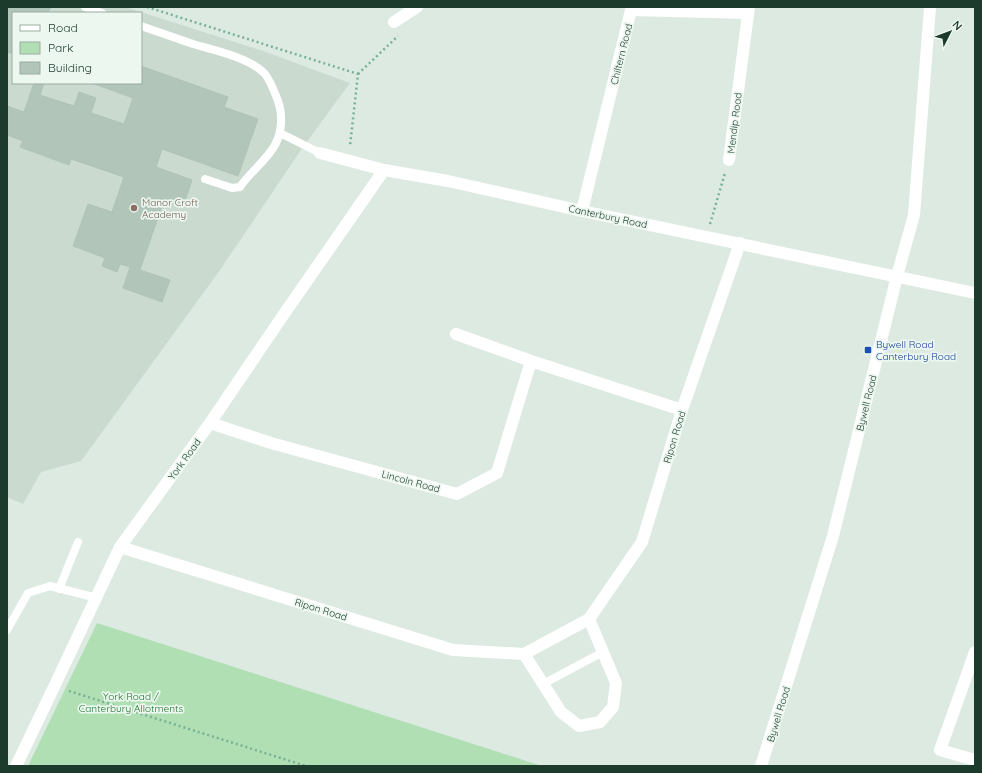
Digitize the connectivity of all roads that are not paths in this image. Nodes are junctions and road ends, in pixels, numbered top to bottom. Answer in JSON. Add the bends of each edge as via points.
{"nodes":[{"id":1,"x":85,"y":7,"type":"edge"},
{"id":2,"x":930,"y":7,"type":"edge"},
{"id":3,"x":414,"y":8,"type":"edge"},
{"id":4,"x":748,"y":10,"type":"edge"},
{"id":5,"x":99,"y":12,"type":"edge"},
{"id":6,"x":394,"y":22,"type":"road end"},
{"id":7,"x":142,"y":26,"type":"edge"},
{"id":8,"x":280,"y":133,"type":"junction"},
{"id":9,"x":320,"y":153,"type":"joint"},
{"id":10,"x":729,"y":160,"type":"road end"},
{"id":11,"x":384,"y":170,"type":"junction"},
{"id":12,"x":205,"y":179,"type":"dead end"},
{"id":13,"x":582,"y":211,"type":"junction"},
{"id":14,"x":740,"y":243,"type":"junction"},
{"id":15,"x":897,"y":276,"type":"junction"},
{"id":16,"x":975,"y":293,"type":"edge"},
{"id":17,"x":456,"y":334,"type":"dead end"},
{"id":18,"x":531,"y":361,"type":"junction"},
{"id":19,"x":682,"y":410,"type":"junction"},
{"id":20,"x":210,"y":423,"type":"junction"},
{"id":21,"x":78,"y":542,"type":"dead end"},
{"id":22,"x":120,"y":547,"type":"junction"},
{"id":23,"x":59,"y":589,"type":"junction"},
{"id":24,"x":97,"y":598,"type":"junction"},
{"id":25,"x":589,"y":619,"type":"junction"},
{"id":26,"x":7,"y":630,"type":"edge"},
{"id":27,"x":603,"y":652,"type":"junction"},
{"id":28,"x":975,"y":652,"type":"edge"},
{"id":29,"x":524,"y":654,"type":"junction"},
{"id":30,"x":543,"y":684,"type":"junction"},
{"id":31,"x":975,"y":760,"type":"edge"},
{"id":32,"x":16,"y":766,"type":"edge"},
{"id":33,"x":762,"y":766,"type":"edge"}],
"edges":[{"from":1,"to":5,"type":"lane"},
{"from":2,"to":15,"type":"street","name":"Bywell Road","via":[[914,215]]},
{"from":3,"to":6,"type":"street"},
{"from":4,"to":10,"type":"street","name":"Mendip Road"},
{"from":4,"to":13,"type":"street","name":"Chiltern Road","via":[[631,10]]},
{"from":7,"to":8,"type":"lane","via":[[229,54],[264,72],[281,107]]},
{"from":8,"to":9,"type":"lane"},
{"from":8,"to":12,"type":"lane","via":[[275,145],[240,187],[232,188]]},
{"from":9,"to":11,"type":"street","name":"Canterbury Road"},
{"from":11,"to":13,"type":"street","name":"Canterbury Road","via":[[448,181]]},
{"from":11,"to":20,"type":"street","name":"York Road"},
{"from":13,"to":14,"type":"street","name":"Canterbury Road"},
{"from":14,"to":15,"type":"street","name":"Canterbury Road"},
{"from":14,"to":19,"type":"street","name":"Ripon Road"},
{"from":15,"to":16,"type":"street","name":"Canterbury Road"},
{"from":15,"to":33,"type":"street","name":"Bywell Road","via":[[833,536]]},
{"from":17,"to":18,"type":"street"},
{"from":18,"to":19,"type":"street"},
{"from":18,"to":20,"type":"street","name":"Lincoln Road","via":[[497,473],[457,494],[271,443]]},
{"from":19,"to":25,"type":"street","name":"Ripon Road","via":[[642,542]]},
{"from":20,"to":22,"type":"street","name":"York Road"},
{"from":21,"to":23,"type":"lane"},
{"from":22,"to":24,"type":"street","name":"York Road"},
{"from":22,"to":29,"type":"street","name":"Ripon Road","via":[[453,650]]},
{"from":23,"to":24,"type":"lane"},
{"from":23,"to":26,"type":"lane","via":[[50,586],[28,593]]},
{"from":24,"to":32,"type":"street","name":"York Road"},
{"from":25,"to":27,"type":"street"},
{"from":25,"to":29,"type":"street","name":"Ripon Road"},
{"from":27,"to":30,"type":"lane"},
{"from":27,"to":30,"type":"street","via":[[616,683],[613,707],[600,722],[579,726],[561,712]]},
{"from":28,"to":31,"type":"street","via":[[940,750]]},
{"from":29,"to":30,"type":"street"}]}
